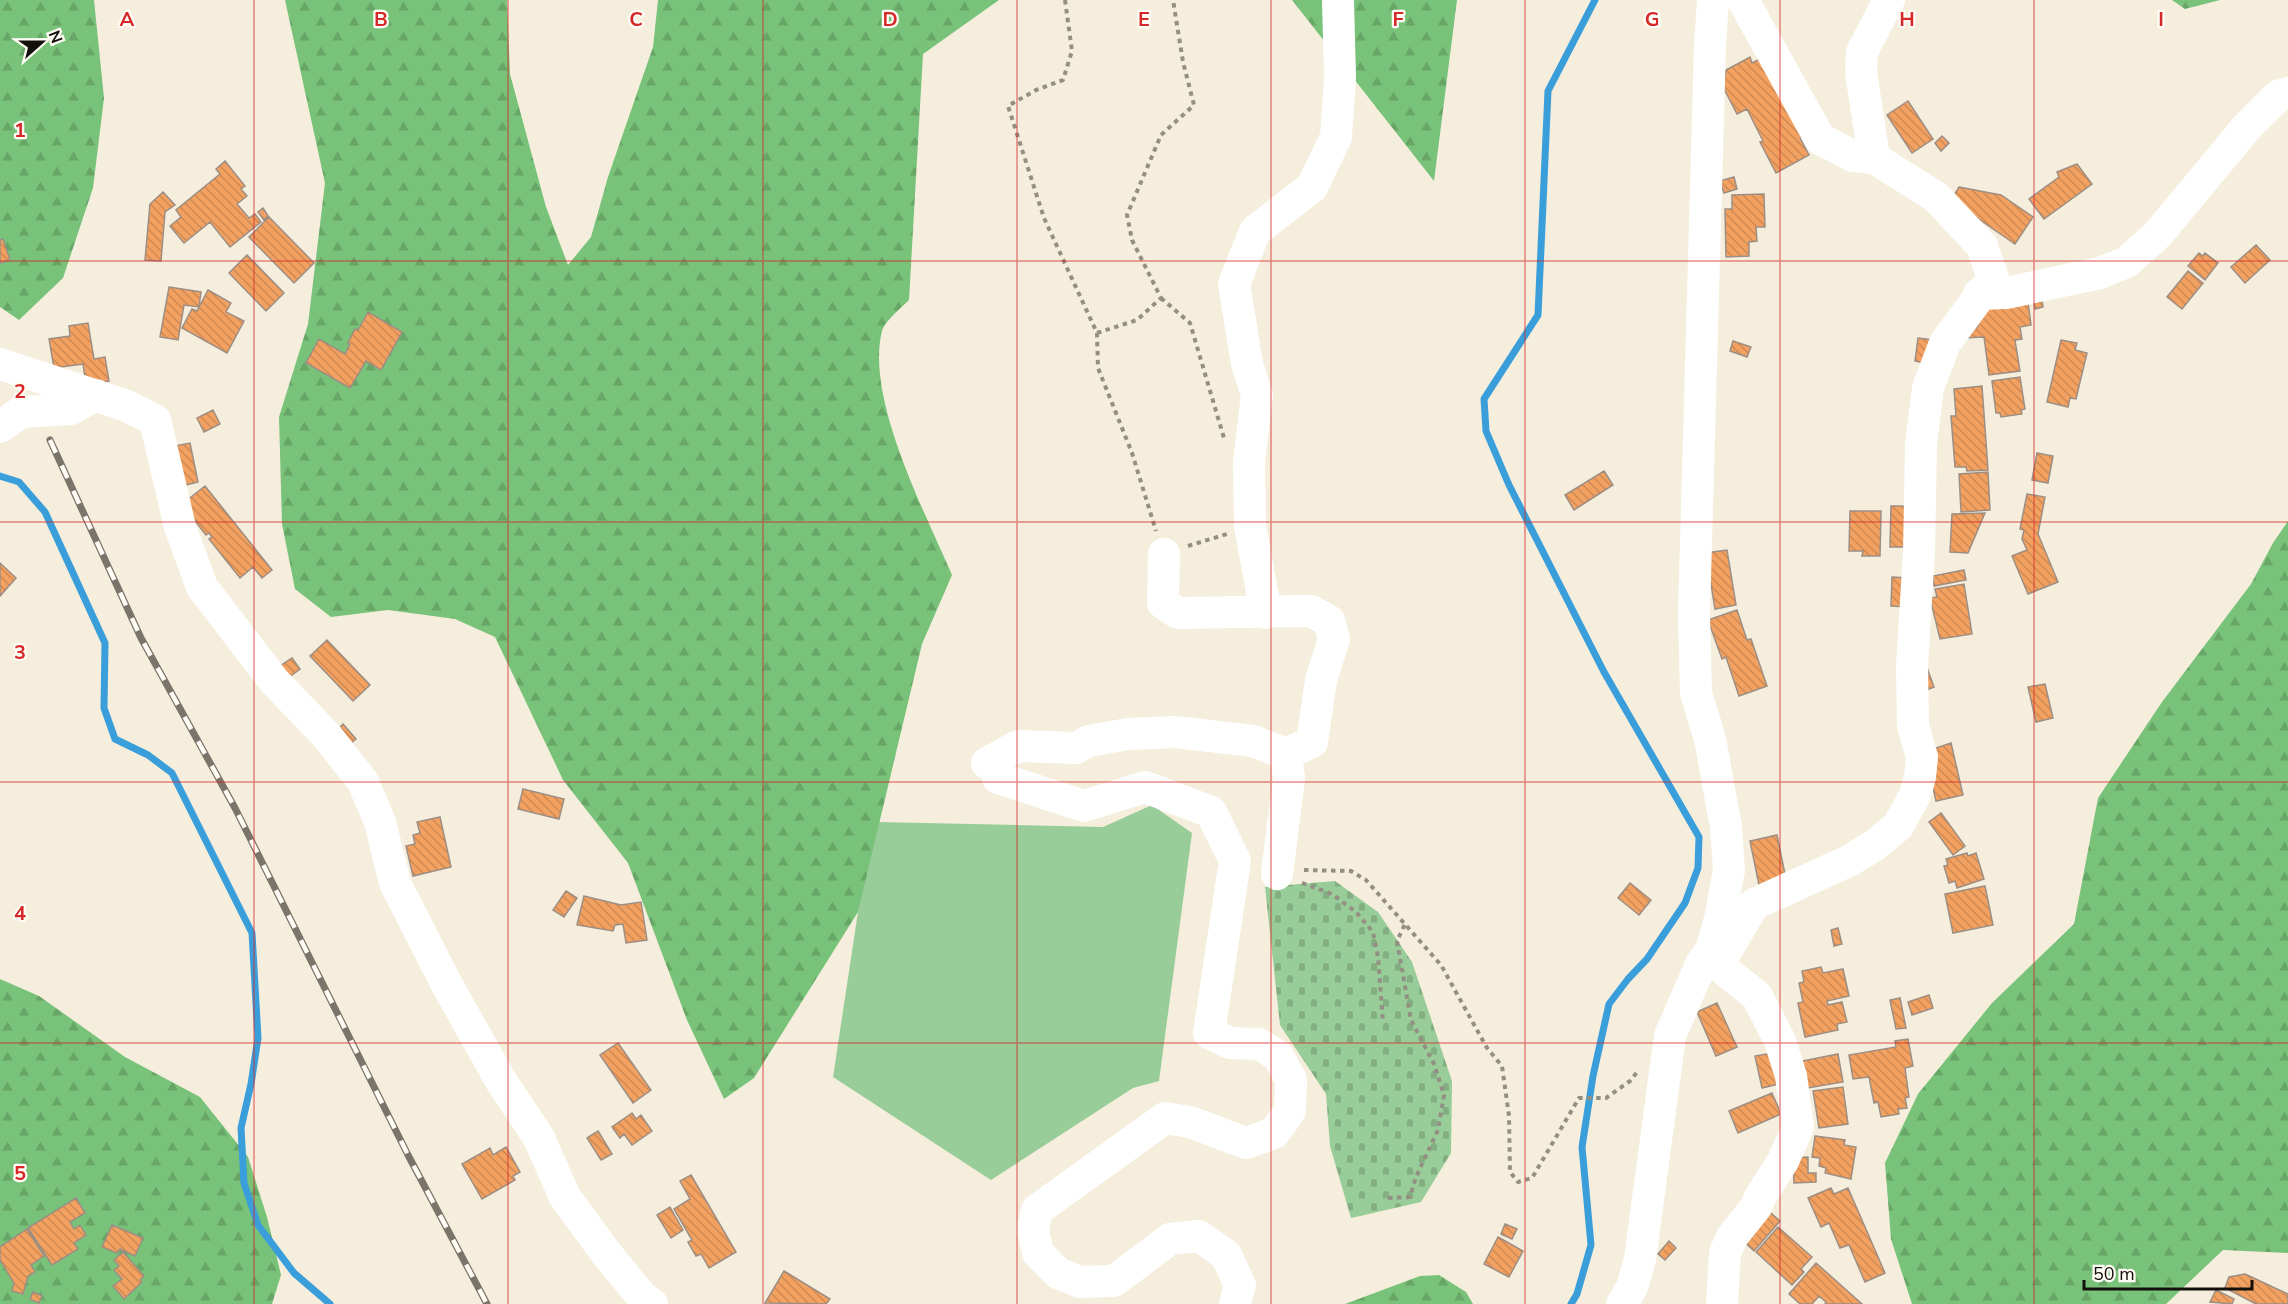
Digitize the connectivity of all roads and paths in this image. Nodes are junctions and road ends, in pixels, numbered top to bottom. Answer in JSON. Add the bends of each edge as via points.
{"nodes":[{"id":1,"x":1065,"y":0,"type":"edge"},
{"id":2,"x":1173,"y":0,"type":"edge"},
{"id":3,"x":1338,"y":0,"type":"edge"},
{"id":4,"x":1713,"y":0,"type":"edge"},
{"id":5,"x":1743,"y":0,"type":"edge"},
{"id":6,"x":1888,"y":0,"type":"edge"},
{"id":7,"x":2288,"y":93,"type":"edge"},
{"id":8,"x":1874,"y":158,"type":"junction"},
{"id":9,"x":1979,"y":294,"type":"junction"},
{"id":10,"x":1161,"y":298,"type":"junction"},
{"id":11,"x":1097,"y":333,"type":"junction"},
{"id":12,"x":0,"y":364,"type":"edge"},
{"id":13,"x":96,"y":395,"type":"junction"},
{"id":14,"x":0,"y":427,"type":"edge"},
{"id":15,"x":1249,"y":462,"type":"junction"},
{"id":16,"x":1250,"y":526,"type":"junction"},
{"id":17,"x":1164,"y":554,"type":"junction"},
{"id":18,"x":1266,"y":613,"type":"junction"},
{"id":19,"x":1286,"y":754,"type":"junction"},
{"id":20,"x":1284,"y":873,"type":"junction"},
{"id":21,"x":1405,"y":924,"type":"junction"},
{"id":22,"x":1706,"y":957,"type":"junction"},
{"id":23,"x":1383,"y":1022,"type":"dead end"},
{"id":24,"x":1606,"y":1098,"type":"dead end"},
{"id":25,"x":1388,"y":1198,"type":"dead end"},
{"id":26,"x":652,"y":1304,"type":"edge"},
{"id":27,"x":1235,"y":1304,"type":"edge"},
{"id":28,"x":1622,"y":1304,"type":"edge"},
{"id":29,"x":1722,"y":1304,"type":"edge"}],
"edges":[{"from":1,"to":11,"type":"path","via":[[1072,51],[1063,80],[1008,106],[1044,218]]},
{"from":2,"to":10,"type":"path","via":[[1194,105],[1161,135],[1127,215],[1132,240]]},
{"from":3,"to":15,"type":"street","via":[[1340,78],[1336,137],[1312,187],[1255,231],[1234,284],[1247,363],[1257,396]]},
{"from":4,"to":22,"type":"street","via":[[1694,614],[1696,693],[1710,739],[1726,826],[1729,870],[1720,919]]},
{"from":5,"to":8,"type":"street","via":[[1820,139],[1853,156]]},
{"from":6,"to":8,"type":"street","via":[[1862,52],[1861,72]]},
{"from":7,"to":9,"type":"street","via":[[2279,95],[2246,128],[2158,234],[2127,262],[2100,273],[2006,293]]},
{"from":8,"to":9,"type":"street","via":[[1936,197],[1982,246],[1993,278]]},
{"from":9,"to":22,"type":"street","via":[[1945,343],[1928,388],[1925,411],[1912,666],[1913,726],[1922,757],[1915,795],[1898,826],[1875,845],[1850,861],[1754,904],[1722,958]]},
{"from":10,"to":11,"type":"path","via":[[1137,320]]},
{"from":10,"to":15,"type":"path","via":[[1190,323],[1229,454]]},
{"from":11,"to":17,"type":"path","via":[[1098,368],[1132,453]]},
{"from":12,"to":13,"type":"street"},
{"from":13,"to":14,"type":"street","via":[[71,409],[21,412]]},
{"from":13,"to":26,"type":"street","via":[[155,420],[180,526],[202,587],[274,681],[327,736],[363,782],[380,822],[395,883],[446,983],[538,1138],[565,1197],[635,1288]]},
{"from":15,"to":16,"type":"street"},
{"from":16,"to":17,"type":"path"},
{"from":16,"to":18,"type":"street"},
{"from":17,"to":18,"type":"street","via":[[1163,603],[1178,613]]},
{"from":18,"to":19,"type":"street","via":[[1311,611],[1329,621],[1334,639],[1321,680],[1312,742]]},
{"from":19,"to":20,"type":"street","via":[[1289,778]]},
{"from":19,"to":27,"type":"street","via":[[1253,741],[1176,732],[1128,734],[1089,741],[1076,748],[1018,746],[992,770],[1084,806],[1145,786],[1211,812],[1235,861],[1209,1033],[1230,1043],[1259,1044],[1278,1056],[1291,1080],[1290,1111],[1274,1133],[1246,1143],[1191,1122],[1165,1118],[1037,1210],[1033,1230],[1038,1252],[1059,1273],[1080,1282],[1114,1281],[1170,1239],[1199,1236],[1226,1255],[1240,1285]]},
{"from":20,"to":21,"type":"path","via":[[1351,871],[1366,880]]},
{"from":20,"to":23,"type":"path","via":[[1332,894],[1356,912],[1373,932]]},
{"from":21,"to":24,"type":"path","via":[[1441,965],[1487,1048],[1502,1066],[1509,1116],[1510,1172],[1518,1182],[1532,1178],[1579,1098]]},
{"from":21,"to":25,"type":"path","via":[[1397,941],[1411,1020],[1434,1064],[1444,1095],[1438,1130],[1410,1197]]},
{"from":22,"to":28,"type":"street","via":[[1670,1036],[1640,1259]]},
{"from":22,"to":29,"type":"street","via":[[1757,996],[1780,1041],[1791,1076],[1798,1127],[1783,1161],[1725,1253]]}]}
